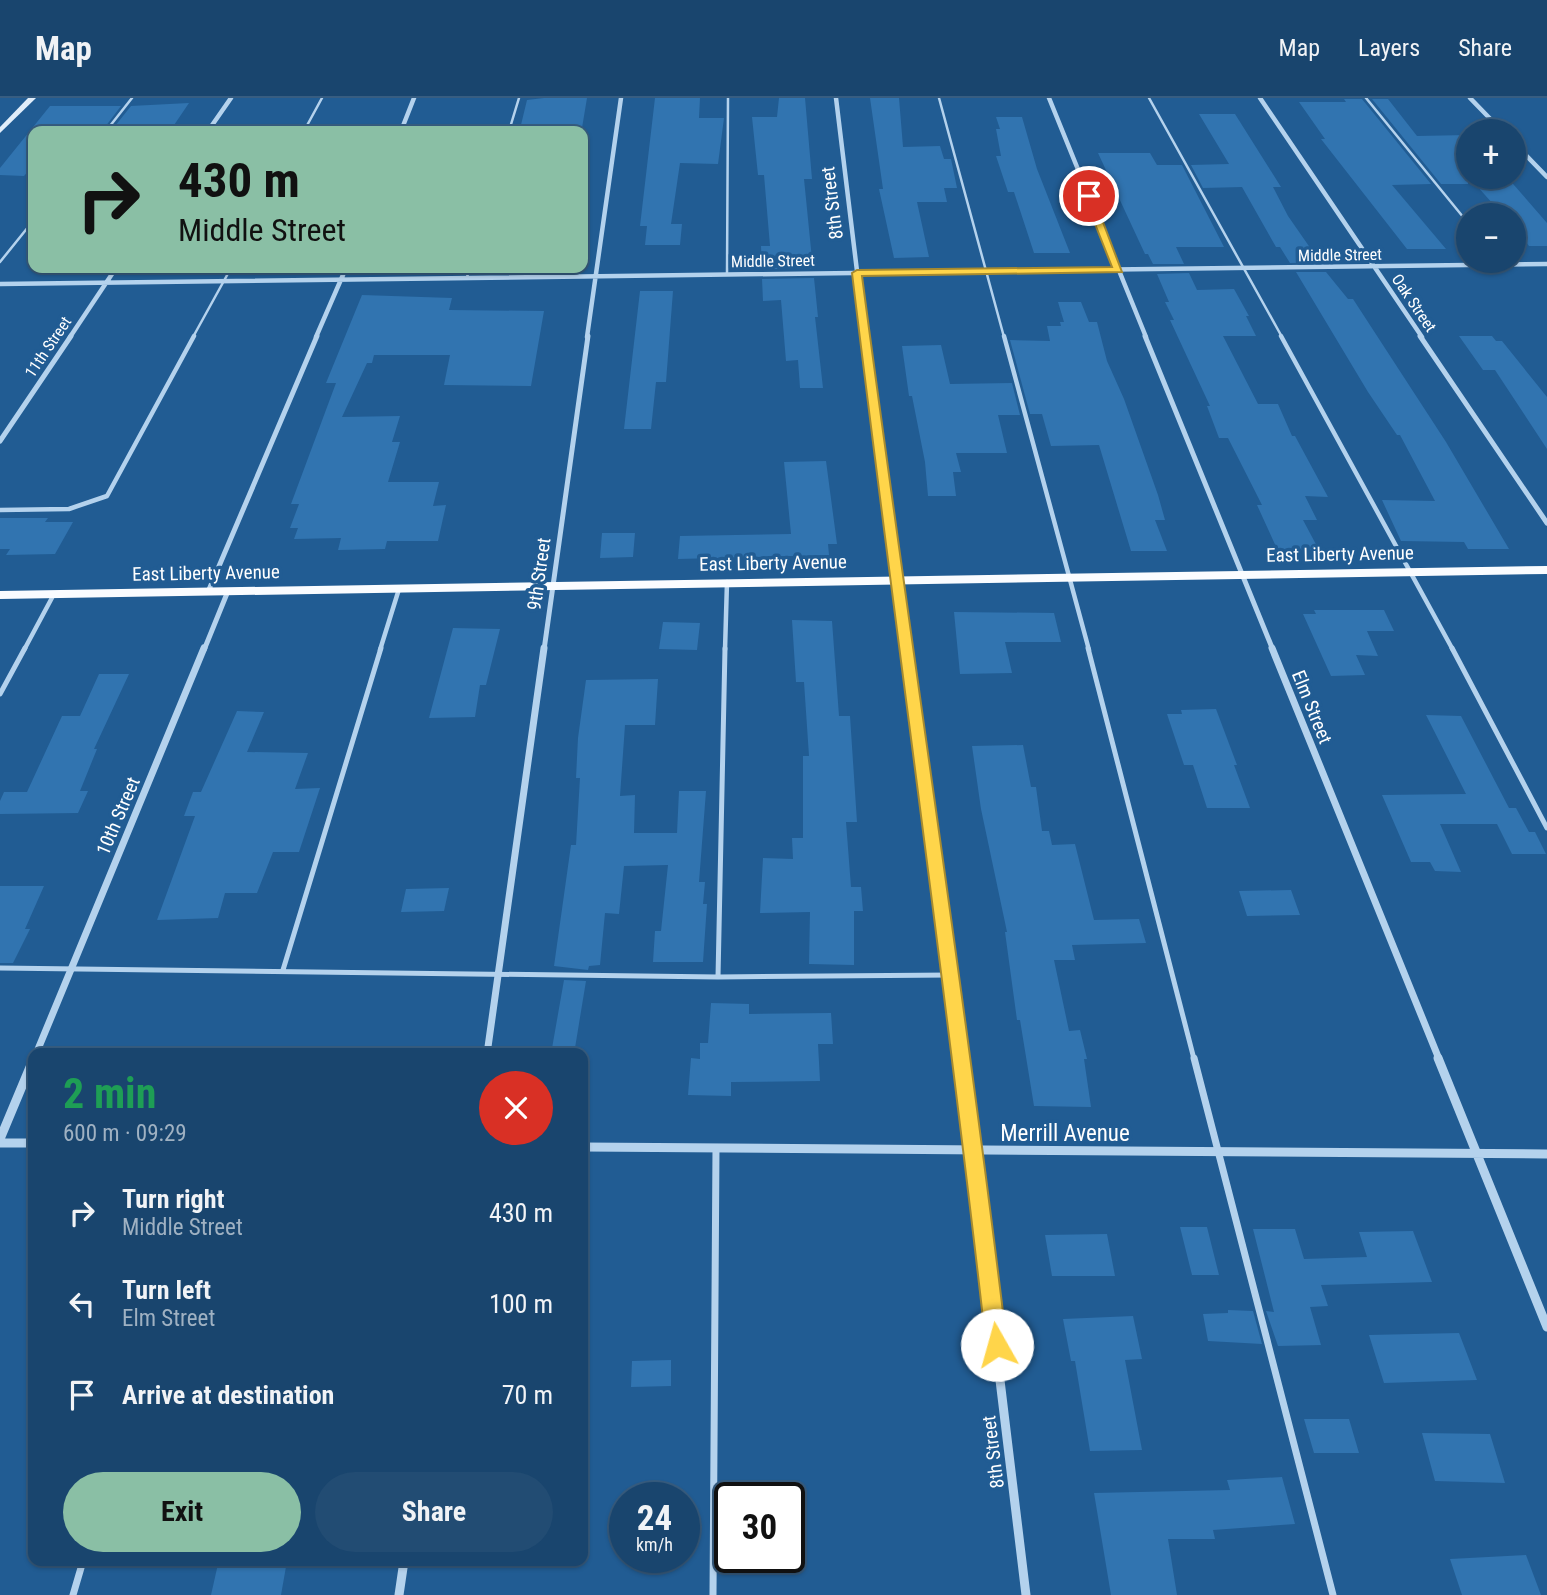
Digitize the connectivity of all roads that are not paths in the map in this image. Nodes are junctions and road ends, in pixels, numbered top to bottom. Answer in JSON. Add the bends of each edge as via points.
{"nodes":[{"id":1,"x":32,"y":98,"type":"edge"},
{"id":2,"x":132,"y":98,"type":"edge"},
{"id":3,"x":231,"y":98,"type":"edge"},
{"id":4,"x":322,"y":98,"type":"edge"},
{"id":5,"x":414,"y":98,"type":"edge"},
{"id":6,"x":519,"y":98,"type":"edge"},
{"id":7,"x":621,"y":98,"type":"edge"},
{"id":8,"x":728,"y":98,"type":"edge"},
{"id":9,"x":836,"y":98,"type":"edge"},
{"id":10,"x":939,"y":98,"type":"edge"},
{"id":11,"x":1049,"y":98,"type":"edge"},
{"id":12,"x":1149,"y":98,"type":"edge"},
{"id":13,"x":1259,"y":98,"type":"edge"},
{"id":14,"x":1366,"y":98,"type":"edge"},
{"id":15,"x":1470,"y":98,"type":"edge"},
{"id":16,"x":1490,"y":119,"type":"edge"},
{"id":17,"x":110,"y":126,"type":"edge"},
{"id":18,"x":211,"y":126,"type":"edge"},
{"id":19,"x":307,"y":126,"type":"edge"},
{"id":20,"x":403,"y":126,"type":"edge"},
{"id":21,"x":511,"y":126,"type":"edge"},
{"id":22,"x":0,"y":131,"type":"edge"},
{"id":23,"x":1526,"y":155,"type":"edge"},
{"id":24,"x":1547,"y":177,"type":"edge"},
{"id":25,"x":1456,"y":208,"type":"edge"},
{"id":26,"x":28,"y":227,"type":"edge"},
{"id":27,"x":0,"y":262,"type":"edge"},
{"id":28,"x":1456,"y":264,"type":"edge"},
{"id":29,"x":1526,"y":264,"type":"edge"},
{"id":30,"x":1547,"y":264,"type":"edge"},
{"id":31,"x":1374,"y":267,"type":"junction"},
{"id":32,"x":1245,"y":268,"type":"junction"},
{"id":33,"x":1118,"y":270,"type":"junction"},
{"id":34,"x":986,"y":271,"type":"junction"},
{"id":35,"x":113,"y":273,"type":"edge"},
{"id":36,"x":227,"y":273,"type":"edge"},
{"id":37,"x":344,"y":273,"type":"edge"},
{"id":38,"x":468,"y":273,"type":"edge"},
{"id":39,"x":857,"y":273,"type":"junction"},
{"id":40,"x":727,"y":274,"type":"junction"},
{"id":41,"x":594,"y":276,"type":"junction"},
{"id":42,"x":467,"y":278,"type":"junction"},
{"id":43,"x":342,"y":279,"type":"junction"},
{"id":44,"x":223,"y":281,"type":"junction"},
{"id":45,"x":107,"y":282,"type":"junction"},
{"id":46,"x":0,"y":284,"type":"edge"},
{"id":47,"x":0,"y":441,"type":"edge"},
{"id":48,"x":0,"y":510,"type":"edge"},
{"id":49,"x":1547,"y":523,"type":"edge"},
{"id":50,"x":1547,"y":570,"type":"edge"},
{"id":51,"x":1412,"y":572,"type":"junction"},
{"id":52,"x":1241,"y":574,"type":"junction"},
{"id":53,"x":1070,"y":578,"type":"junction"},
{"id":54,"x":895,"y":580,"type":"junction"},
{"id":55,"x":727,"y":582,"type":"junction"},
{"id":56,"x":555,"y":586,"type":"junction"},
{"id":57,"x":400,"y":589,"type":"junction"},
{"id":58,"x":228,"y":591,"type":"junction"},
{"id":59,"x":208,"y":592,"type":"junction"},
{"id":60,"x":54,"y":594,"type":"junction"},
{"id":61,"x":0,"y":595,"type":"edge"},
{"id":62,"x":0,"y":694,"type":"edge"},
{"id":63,"x":1547,"y":828,"type":"edge"},
{"id":64,"x":72,"y":967,"type":"junction"},
{"id":65,"x":0,"y":968,"type":"edge"},
{"id":66,"x":283,"y":970,"type":"junction"},
{"id":67,"x":500,"y":975,"type":"junction"},
{"id":68,"x":951,"y":975,"type":"junction"},
{"id":69,"x":718,"y":977,"type":"junction"},
{"id":70,"x":38,"y":1048,"type":"edge"},
{"id":71,"x":488,"y":1048,"type":"edge"},
{"id":72,"x":28,"y":1072,"type":"edge"},
{"id":73,"x":0,"y":1141,"type":"edge"},
{"id":74,"x":28,"y":1143,"type":"edge"},
{"id":75,"x":588,"y":1147,"type":"edge"},
{"id":76,"x":716,"y":1148,"type":"junction"},
{"id":77,"x":974,"y":1151,"type":"junction"},
{"id":78,"x":1219,"y":1153,"type":"junction"},
{"id":79,"x":1478,"y":1154,"type":"junction"},
{"id":80,"x":1547,"y":1154,"type":"edge"},
{"id":81,"x":1547,"y":1327,"type":"edge"},
{"id":82,"x":82,"y":1566,"type":"edge"},
{"id":83,"x":403,"y":1566,"type":"edge"},
{"id":84,"x":73,"y":1595,"type":"edge"},
{"id":85,"x":398,"y":1595,"type":"edge"},
{"id":86,"x":713,"y":1595,"type":"edge"},
{"id":87,"x":1026,"y":1595,"type":"edge"},
{"id":88,"x":1333,"y":1595,"type":"edge"}],
"edges":[{"from":1,"to":22,"type":"street"},
{"from":2,"to":17,"type":"lane"},
{"from":3,"to":18,"type":"street"},
{"from":4,"to":19,"type":"lane"},
{"from":5,"to":20,"type":"street"},
{"from":6,"to":21,"type":"lane"},
{"from":7,"to":41,"type":"street","name":"9th Street"},
{"from":8,"to":40,"type":"lane"},
{"from":9,"to":39,"type":"street","name":"8th Street"},
{"from":10,"to":34,"type":"lane"},
{"from":11,"to":33,"type":"street","name":"Elm Street"},
{"from":12,"to":32,"type":"lane"},
{"from":13,"to":31,"type":"street","name":"Oak Street"},
{"from":14,"to":25,"type":"lane"},
{"from":15,"to":16,"type":"street"},
{"from":23,"to":24,"type":"street"},
{"from":26,"to":27,"type":"lane"},
{"from":28,"to":31,"type":"street","name":"Middle Street"},
{"from":29,"to":30,"type":"street","name":"Middle Street"},
{"from":31,"to":32,"type":"street","name":"Middle Street"},
{"from":31,"to":49,"type":"street","name":"Oak Street"},
{"from":32,"to":33,"type":"street","name":"Middle Street"},
{"from":32,"to":51,"type":"lane"},
{"from":33,"to":34,"type":"street","name":"Middle Street"},
{"from":33,"to":52,"type":"street","name":"Elm Street"},
{"from":34,"to":39,"type":"street","name":"Middle Street"},
{"from":34,"to":53,"type":"lane"},
{"from":35,"to":45,"type":"street","name":"11th Street"},
{"from":36,"to":44,"type":"lane"},
{"from":37,"to":43,"type":"street"},
{"from":38,"to":42,"type":"lane"},
{"from":39,"to":40,"type":"street","name":"Middle Street"},
{"from":39,"to":54,"type":"street","name":"8th Street"},
{"from":40,"to":41,"type":"street","name":"Middle Street"},
{"from":41,"to":42,"type":"street","name":"Middle Street"},
{"from":41,"to":56,"type":"street","name":"9th Street"},
{"from":42,"to":43,"type":"street","name":"Middle Street"},
{"from":43,"to":44,"type":"street","name":"Middle Street"},
{"from":43,"to":59,"type":"street"},
{"from":44,"to":45,"type":"street","name":"Middle Street"},
{"from":44,"to":48,"type":"lane","via":[[107,496],[69,509]]},
{"from":45,"to":46,"type":"street","name":"Middle Street"},
{"from":45,"to":47,"type":"street","name":"11th Street"},
{"from":50,"to":51,"type":"main road","name":"East Liberty Avenue"},
{"from":51,"to":52,"type":"main road","name":"East Liberty Avenue"},
{"from":51,"to":63,"type":"lane"},
{"from":52,"to":53,"type":"main road","name":"East Liberty Avenue"},
{"from":52,"to":79,"type":"street","name":"Elm Street"},
{"from":53,"to":54,"type":"main road","name":"East Liberty Avenue"},
{"from":53,"to":78,"type":"lane"},
{"from":54,"to":55,"type":"main road","name":"East Liberty Avenue"},
{"from":54,"to":68,"type":"street","name":"8th Street"},
{"from":55,"to":56,"type":"main road","name":"East Liberty Avenue"},
{"from":55,"to":69,"type":"lane"},
{"from":56,"to":57,"type":"main road","name":"East Liberty Avenue"},
{"from":56,"to":67,"type":"street","name":"9th Street"},
{"from":57,"to":58,"type":"main road","name":"East Liberty Avenue"},
{"from":57,"to":66,"type":"lane"},
{"from":58,"to":59,"type":"main road","name":"East Liberty Avenue"},
{"from":58,"to":64,"type":"street","name":"10th Street"},
{"from":59,"to":60,"type":"main road","name":"East Liberty Avenue"},
{"from":60,"to":61,"type":"main road","name":"East Liberty Avenue"},
{"from":60,"to":62,"type":"lane"},
{"from":64,"to":65,"type":"lane"},
{"from":64,"to":66,"type":"lane"},
{"from":64,"to":70,"type":"street","name":"10th Street"},
{"from":66,"to":67,"type":"lane"},
{"from":67,"to":69,"type":"lane"},
{"from":67,"to":71,"type":"street","name":"9th Street"},
{"from":68,"to":69,"type":"lane"},
{"from":68,"to":77,"type":"street","name":"8th Street"},
{"from":72,"to":73,"type":"street"},
{"from":73,"to":74,"type":"street"},
{"from":75,"to":76,"type":"street","name":"Merrill Avenue"},
{"from":76,"to":77,"type":"street","name":"Merrill Avenue"},
{"from":76,"to":86,"type":"lane"},
{"from":77,"to":78,"type":"street","name":"Merrill Avenue"},
{"from":77,"to":87,"type":"street","name":"8th Street"},
{"from":78,"to":79,"type":"street","name":"Merrill Avenue"},
{"from":78,"to":88,"type":"lane"},
{"from":79,"to":80,"type":"street","name":"Merrill Avenue"},
{"from":79,"to":81,"type":"street","name":"Elm Street"},
{"from":82,"to":84,"type":"lane"},
{"from":83,"to":85,"type":"street"}]}
